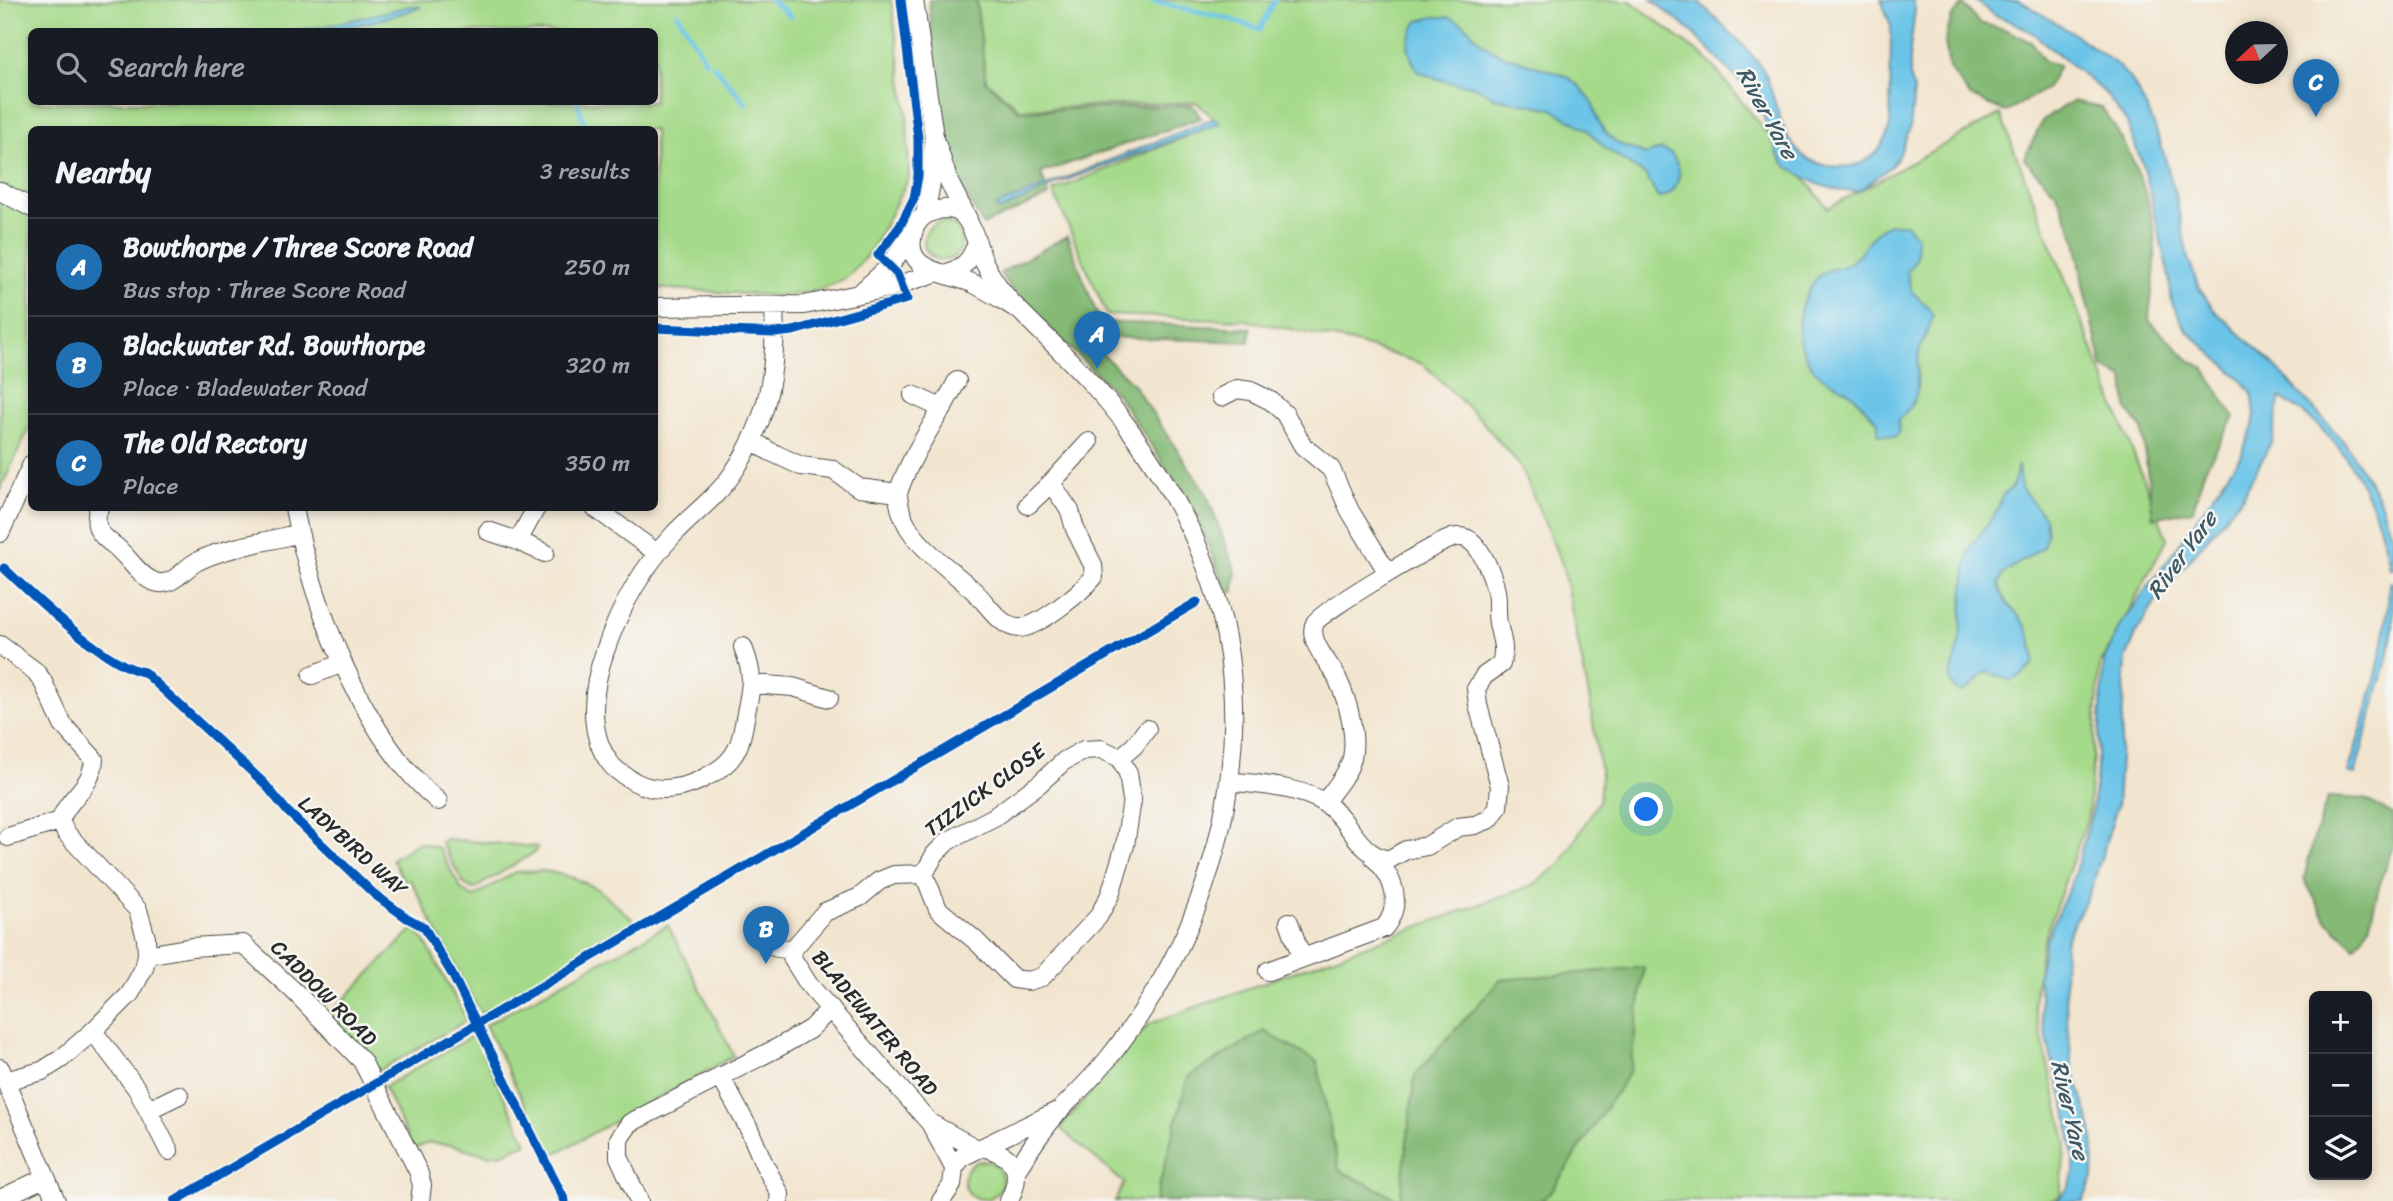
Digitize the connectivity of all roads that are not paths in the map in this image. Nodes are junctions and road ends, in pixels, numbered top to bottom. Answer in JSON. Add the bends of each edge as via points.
{"nodes":[{"id":1,"x":914,"y":0,"type":"edge"},
{"id":2,"x":934,"y":136,"type":"junction"},
{"id":3,"x":0,"y":191,"type":"edge"},
{"id":4,"x":28,"y":206,"type":"edge"},
{"id":5,"x":925,"y":215,"type":"junction"},
{"id":6,"x":968,"y":219,"type":"junction"},
{"id":7,"x":912,"y":234,"type":"junction"},
{"id":8,"x":977,"y":242,"type":"junction"},
{"id":9,"x":939,"y":274,"type":"junction"},
{"id":10,"x":859,"y":294,"type":"junction"},
{"id":11,"x":658,"y":307,"type":"edge"},
{"id":12,"x":774,"y":307,"type":"junction"},
{"id":13,"x":1017,"y":309,"type":"junction"},
{"id":14,"x":957,"y":381,"type":"dead end"},
{"id":15,"x":913,"y":395,"type":"dead end"},
{"id":16,"x":1221,"y":397,"type":"dead end"},
{"id":17,"x":943,"y":409,"type":"junction"},
{"id":18,"x":752,"y":440,"type":"junction"},
{"id":19,"x":1089,"y":442,"type":"dead end"},
{"id":20,"x":28,"y":473,"type":"edge"},
{"id":21,"x":1051,"y":483,"type":"junction"},
{"id":22,"x":898,"y":493,"type":"junction"},
{"id":23,"x":1028,"y":505,"type":"dead end"},
{"id":24,"x":98,"y":511,"type":"edge"},
{"id":25,"x":295,"y":511,"type":"edge"},
{"id":26,"x":535,"y":511,"type":"edge"},
{"id":27,"x":599,"y":511,"type":"edge"},
{"id":28,"x":488,"y":531,"type":"dead end"},
{"id":29,"x":0,"y":533,"type":"edge"},
{"id":30,"x":299,"y":533,"type":"junction"},
{"id":31,"x":518,"y":541,"type":"junction"},
{"id":32,"x":657,"y":553,"type":"junction"},
{"id":33,"x":545,"y":554,"type":"dead end"},
{"id":34,"x":1388,"y":573,"type":"junction"},
{"id":35,"x":0,"y":645,"type":"edge"},
{"id":36,"x":743,"y":647,"type":"dead end"},
{"id":37,"x":343,"y":663,"type":"junction"},
{"id":38,"x":313,"y":675,"type":"dead end"},
{"id":39,"x":752,"y":684,"type":"junction"},
{"id":40,"x":829,"y":698,"type":"dead end"},
{"id":41,"x":1147,"y":729,"type":"dead end"},
{"id":42,"x":1120,"y":758,"type":"junction"},
{"id":43,"x":1229,"y":781,"type":"junction"},
{"id":44,"x":438,"y":801,"type":"dead end"},
{"id":45,"x":1324,"y":803,"type":"junction"},
{"id":46,"x":60,"y":821,"type":"junction"},
{"id":47,"x":8,"y":837,"type":"dead end"},
{"id":48,"x":1374,"y":858,"type":"junction"},
{"id":49,"x":924,"y":874,"type":"junction"},
{"id":50,"x":1289,"y":922,"type":"dead end"},
{"id":51,"x":758,"y":935,"type":"dead end"},
{"id":52,"x":793,"y":949,"type":"junction"},
{"id":53,"x":147,"y":955,"type":"junction"},
{"id":54,"x":1302,"y":958,"type":"junction"},
{"id":55,"x":1268,"y":971,"type":"dead end"},
{"id":56,"x":831,"y":1008,"type":"junction"},
{"id":57,"x":93,"y":1031,"type":"junction"},
{"id":58,"x":3,"y":1074,"type":"edge"},
{"id":59,"x":720,"y":1076,"type":"junction"},
{"id":60,"x":179,"y":1095,"type":"dead end"},
{"id":61,"x":1061,"y":1109,"type":"junction"},
{"id":62,"x":148,"y":1110,"type":"junction"},
{"id":63,"x":930,"y":1123,"type":"junction"},
{"id":64,"x":980,"y":1148,"type":"junction"},
{"id":65,"x":169,"y":1151,"type":"dead end"},
{"id":66,"x":1016,"y":1171,"type":"junction"},
{"id":67,"x":46,"y":1177,"type":"junction"},
{"id":68,"x":955,"y":1185,"type":"edge"},
{"id":69,"x":0,"y":1199,"type":"edge"},
{"id":70,"x":56,"y":1201,"type":"edge"},
{"id":71,"x":420,"y":1201,"type":"edge"},
{"id":72,"x":639,"y":1201,"type":"edge"},
{"id":73,"x":779,"y":1201,"type":"edge"},
{"id":74,"x":941,"y":1201,"type":"edge"},
{"id":75,"x":1009,"y":1201,"type":"edge"}],
"edges":[{"from":1,"to":2,"type":"street"},
{"from":2,"to":5,"type":"street"},
{"from":2,"to":6,"type":"street","via":[[949,182]]},
{"from":3,"to":4,"type":"street"},
{"from":5,"to":6,"type":"street","via":[[947,209]]},
{"from":5,"to":7,"type":"street"},
{"from":6,"to":8,"type":"street"},
{"from":7,"to":9,"type":"street","via":[[918,261]]},
{"from":7,"to":10,"type":"street","via":[[890,266]]},
{"from":8,"to":9,"type":"street","via":[[967,263]]},
{"from":8,"to":13,"type":"street","via":[[995,281]]},
{"from":9,"to":10,"type":"street"},
{"from":9,"to":13,"type":"street","via":[[973,284]]},
{"from":10,"to":12,"type":"street"},
{"from":11,"to":12,"type":"street"},
{"from":12,"to":18,"type":"street","via":[[775,363]]},
{"from":13,"to":43,"type":"street","via":[[1129,428],[1157,468],[1200,552],[1226,636],[1231,674]]},
{"from":14,"to":17,"type":"street"},
{"from":15,"to":17,"type":"street"},
{"from":16,"to":34,"type":"street","via":[[1237,389],[1251,391],[1285,414],[1303,446],[1331,469],[1350,511]]},
{"from":17,"to":22,"type":"street","via":[[914,455]]},
{"from":18,"to":22,"type":"street","via":[[802,466],[833,470],[859,488]]},
{"from":18,"to":32,"type":"street","via":[[732,475]]},
{"from":19,"to":21,"type":"street"},
{"from":20,"to":29,"type":"street"},
{"from":21,"to":22,"type":"street","via":[[1070,510],[1094,577],[1030,626],[1018,628],[1006,625],[926,550],[904,520]]},
{"from":21,"to":23,"type":"street"},
{"from":24,"to":30,"type":"street","via":[[94,521],[100,535],[156,583],[171,581],[212,555]]},
{"from":25,"to":30,"type":"street"},
{"from":26,"to":31,"type":"street"},
{"from":27,"to":32,"type":"street"},
{"from":28,"to":31,"type":"street"},
{"from":30,"to":37,"type":"street"},
{"from":31,"to":33,"type":"street"},
{"from":32,"to":39,"type":"street","via":[[630,592],[601,662],[595,725],[610,764],[644,786],[664,789],[682,787],[719,770],[737,749]]},
{"from":34,"to":45,"type":"street","via":[[1325,612],[1314,624],[1314,637],[1338,679],[1349,712],[1353,741],[1352,759]]},
{"from":34,"to":48,"type":"street","via":[[1450,538],[1464,537],[1476,544],[1496,592],[1505,650],[1501,664],[1483,676],[1476,689],[1500,786],[1498,807],[1490,818],[1458,827],[1427,846],[1388,860]]},
{"from":35,"to":46,"type":"street","via":[[35,671],[64,725],[99,757],[88,784],[64,808]]},
{"from":36,"to":39,"type":"street","via":[[752,668]]},
{"from":37,"to":38,"type":"street"},
{"from":37,"to":44,"type":"street","via":[[379,731]]},
{"from":39,"to":40,"type":"street","via":[[793,687]]},
{"from":41,"to":42,"type":"street"},
{"from":42,"to":49,"type":"street","name":"TIZZICK CLOSE","via":[[1093,749],[1064,761],[994,817],[948,841]]},
{"from":42,"to":49,"type":"street","via":[[1132,800],[1110,895],[1098,917],[1042,977],[1028,982],[1014,979],[938,909]]},
{"from":43,"to":45,"type":"street","via":[[1301,793]]},
{"from":43,"to":61,"type":"street","via":[[1210,870],[1179,949],[1118,1046]]},
{"from":45,"to":48,"type":"street"},
{"from":46,"to":47,"type":"street"},
{"from":46,"to":53,"type":"street","via":[[138,910]]},
{"from":48,"to":54,"type":"street","via":[[1389,879],[1396,902],[1393,916],[1384,928]]},
{"from":49,"to":52,"type":"street","name":"BLADEWATER ROAD","via":[[894,875],[879,881],[859,897],[825,912]]},
{"from":50,"to":54,"type":"street"},
{"from":51,"to":52,"type":"street","name":"BLADEWATER ROAD","via":[[775,949]]},
{"from":52,"to":56,"type":"street","name":"BLADEWATER ROAD","via":[[792,958],[809,985]]},
{"from":53,"to":57,"type":"street","via":[[130,994]]},
{"from":53,"to":71,"type":"street","name":"CADDOW ROAD","via":[[243,944],[362,1061],[418,1171]]},
{"from":54,"to":55,"type":"street"},
{"from":56,"to":59,"type":"street","via":[[810,1029]]},
{"from":56,"to":63,"type":"street","name":"BLADEWATER ROAD"},
{"from":57,"to":58,"type":"street","via":[[41,1071]]},
{"from":57,"to":62,"type":"street","via":[[138,1089]]},
{"from":58,"to":67,"type":"street"},
{"from":59,"to":72,"type":"street","via":[[630,1123],[619,1139],[619,1157]]},
{"from":59,"to":73,"type":"street","via":[[780,1194]]},
{"from":60,"to":62,"type":"street"},
{"from":61,"to":64,"type":"street"},
{"from":61,"to":66,"type":"street"},
{"from":62,"to":65,"type":"street"},
{"from":63,"to":64,"type":"street","name":"BLADEWATER ROAD"},
{"from":63,"to":68,"type":"street","name":"BLADEWATER ROAD"},
{"from":64,"to":66,"type":"street","name":"BLADEWATER ROAD","via":[[998,1151]]},
{"from":64,"to":68,"type":"street","via":[[962,1157]]},
{"from":66,"to":75,"type":"street","via":[[1017,1185]]},
{"from":67,"to":69,"type":"street"},
{"from":67,"to":70,"type":"street"},
{"from":68,"to":74,"type":"street"}]}
